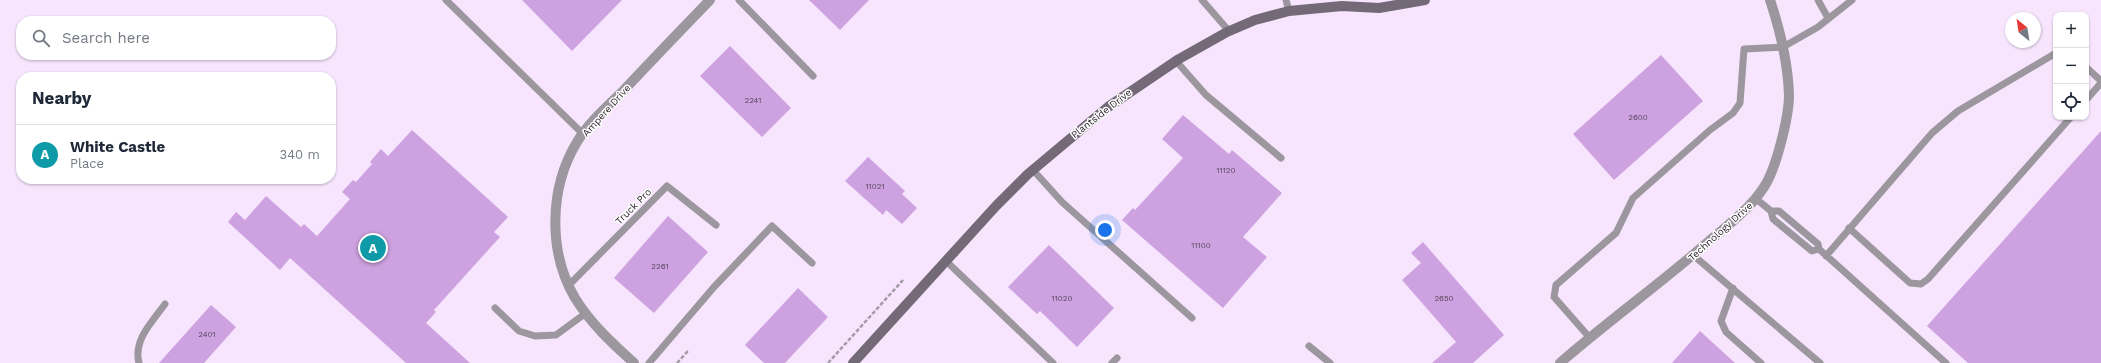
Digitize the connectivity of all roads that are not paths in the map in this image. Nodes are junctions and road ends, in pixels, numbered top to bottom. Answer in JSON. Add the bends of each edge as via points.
{"nodes":[{"id":1,"x":446,"y":0,"type":"edge"},
{"id":2,"x":710,"y":0,"type":"edge"},
{"id":3,"x":739,"y":0,"type":"edge"},
{"id":4,"x":1202,"y":0,"type":"edge"},
{"id":5,"x":1286,"y":0,"type":"edge"},
{"id":6,"x":1425,"y":0,"type":"edge"},
{"id":7,"x":1770,"y":0,"type":"edge"},
{"id":8,"x":1818,"y":0,"type":"edge"},
{"id":9,"x":1852,"y":0,"type":"edge"},
{"id":10,"x":1340,"y":3,"type":"edge"},
{"id":11,"x":1289,"y":11,"type":"junction"},
{"id":12,"x":1828,"y":18,"type":"junction"},
{"id":13,"x":1229,"y":31,"type":"junction"},
{"id":14,"x":1783,"y":47,"type":"junction"},
{"id":15,"x":2053,"y":55,"type":"edge"},
{"id":16,"x":1176,"y":61,"type":"junction"},
{"id":17,"x":2089,"y":70,"type":"edge"},
{"id":18,"x":813,"y":76,"type":"dead end"},
{"id":19,"x":2101,"y":82,"type":"edge"},
{"id":20,"x":2089,"y":96,"type":"edge"},
{"id":21,"x":2068,"y":120,"type":"edge"},
{"id":22,"x":583,"y":134,"type":"junction"},
{"id":23,"x":1281,"y":158,"type":"dead end"},
{"id":24,"x":1033,"y":170,"type":"junction"},
{"id":25,"x":1755,"y":198,"type":"junction"},
{"id":26,"x":1771,"y":211,"type":"junction"},
{"id":27,"x":716,"y":225,"type":"dead end"},
{"id":28,"x":1849,"y":228,"type":"junction"},
{"id":29,"x":1819,"y":249,"type":"junction"},
{"id":30,"x":1693,"y":255,"type":"junction"},
{"id":31,"x":1826,"y":256,"type":"junction"},
{"id":32,"x":946,"y":261,"type":"junction"},
{"id":33,"x":812,"y":263,"type":"dead end"},
{"id":34,"x":568,"y":285,"type":"junction"},
{"id":35,"x":1732,"y":288,"type":"junction"},
{"id":36,"x":165,"y":304,"type":"dead end"},
{"id":37,"x":495,"y":308,"type":"dead end"},
{"id":38,"x":586,"y":314,"type":"junction"},
{"id":39,"x":1192,"y":318,"type":"dead end"},
{"id":40,"x":1590,"y":338,"type":"junction"},
{"id":41,"x":1309,"y":346,"type":"dead end"},
{"id":42,"x":139,"y":363,"type":"edge"},
{"id":43,"x":634,"y":363,"type":"edge"},
{"id":44,"x":648,"y":363,"type":"edge"},
{"id":45,"x":853,"y":363,"type":"edge"},
{"id":46,"x":1053,"y":363,"type":"edge"},
{"id":47,"x":1330,"y":363,"type":"edge"},
{"id":48,"x":1560,"y":363,"type":"edge"},
{"id":49,"x":1761,"y":363,"type":"edge"},
{"id":50,"x":1820,"y":363,"type":"edge"},
{"id":51,"x":1946,"y":363,"type":"edge"}],
"edges":[{"from":1,"to":22,"type":"lane"},
{"from":2,"to":22,"type":"street","name":"Ampere Drive"},
{"from":3,"to":18,"type":"lane"},
{"from":4,"to":13,"type":"lane"},
{"from":5,"to":11,"type":"lane"},
{"from":6,"to":10,"type":"street","name":"Plantside Drive","via":[[1379,8]]},
{"from":7,"to":14,"type":"street","name":"Technology Drive"},
{"from":8,"to":12,"type":"lane"},
{"from":9,"to":12,"type":"lane"},
{"from":10,"to":11,"type":"street","name":"Plantside Drive"},
{"from":11,"to":13,"type":"street","name":"Plantside Drive","via":[[1255,20]]},
{"from":12,"to":14,"type":"lane"},
{"from":13,"to":16,"type":"street","name":"Plantside Drive"},
{"from":14,"to":25,"type":"street","name":"Technology Drive","via":[[1789,96],[1782,140],[1764,187]]},
{"from":14,"to":40,"type":"lane","via":[[1744,49],[1740,103],[1733,112],[1633,198],[1616,232],[1556,285],[1554,296]]},
{"from":15,"to":28,"type":"lane","via":[[1953,115],[1932,133]]},
{"from":16,"to":23,"type":"lane","via":[[1206,95]]},
{"from":16,"to":24,"type":"street","name":"Plantside Drive","via":[[1108,107]]},
{"from":17,"to":19,"type":"lane"},
{"from":19,"to":20,"type":"lane"},
{"from":21,"to":28,"type":"lane","via":[[1921,284],[1910,283]]},
{"from":22,"to":34,"type":"street","name":"Ampere Drive","via":[[569,156],[557,196],[556,241]]},
{"from":24,"to":32,"type":"street","name":"Plantside Drive"},
{"from":24,"to":39,"type":"lane","via":[[1062,202]]},
{"from":25,"to":26,"type":"lane"},
{"from":25,"to":30,"type":"street","name":"Technology Drive"},
{"from":26,"to":29,"type":"lane","via":[[1779,211],[1818,244]]},
{"from":26,"to":29,"type":"lane","via":[[1773,219],[1812,251]]},
{"from":27,"to":34,"type":"lane","name":"Truck Pro","via":[[667,186]]},
{"from":28,"to":31,"type":"lane"},
{"from":29,"to":31,"type":"lane"},
{"from":30,"to":35,"type":"lane"},
{"from":30,"to":40,"type":"street","name":"Technology Drive"},
{"from":31,"to":51,"type":"lane"},
{"from":32,"to":45,"type":"street","name":"Plantside Drive"},
{"from":32,"to":46,"type":"lane"},
{"from":33,"to":44,"type":"lane","via":[[772,226],[714,287]]},
{"from":34,"to":38,"type":"street","name":"Ampere Drive"},
{"from":35,"to":49,"type":"lane","via":[[1721,321],[1726,332]]},
{"from":35,"to":50,"type":"lane"},
{"from":36,"to":42,"type":"lane","via":[[139,341],[136,353]]},
{"from":37,"to":38,"type":"lane","via":[[519,331],[535,336],[556,335]]},
{"from":38,"to":43,"type":"street","name":"Ampere Drive"},
{"from":40,"to":48,"type":"street","name":"Technology Drive"},
{"from":41,"to":47,"type":"lane"}]}
